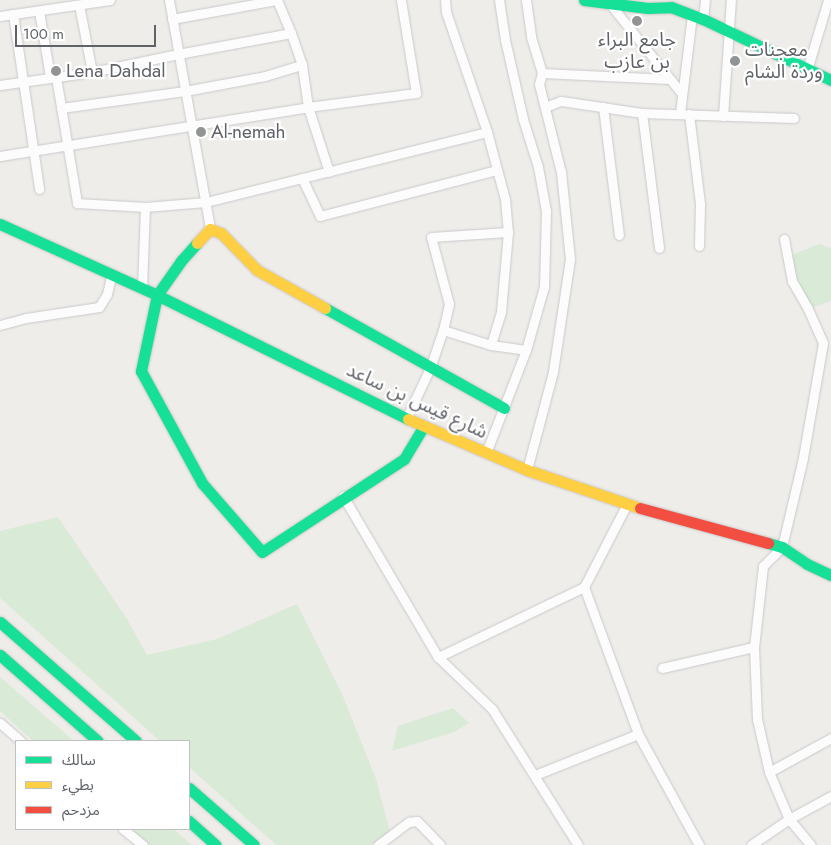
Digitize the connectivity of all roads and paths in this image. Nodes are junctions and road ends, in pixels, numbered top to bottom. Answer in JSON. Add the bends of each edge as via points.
{"nodes":[{"id":1,"x":110,"y":0,"type":"edge"},
{"id":2,"x":169,"y":0,"type":"edge"},
{"id":3,"x":277,"y":0,"type":"edge"},
{"id":4,"x":401,"y":0,"type":"edge"},
{"id":5,"x":445,"y":0,"type":"edge"},
{"id":6,"x":499,"y":0,"type":"edge"},
{"id":7,"x":526,"y":0,"type":"edge"},
{"id":8,"x":584,"y":0,"type":"edge"},
{"id":9,"x":705,"y":0,"type":"edge"},
{"id":10,"x":731,"y":0,"type":"edge"},
{"id":11,"x":828,"y":0,"type":"edge"},
{"id":12,"x":610,"y":4,"type":"junction"},
{"id":13,"x":672,"y":4,"type":"edge"},
{"id":14,"x":79,"y":5,"type":"junction"},
{"id":15,"x":39,"y":11,"type":"junction"},
{"id":16,"x":13,"y":14,"type":"junction"},
{"id":17,"x":692,"y":15,"type":"junction"},
{"id":18,"x":0,"y":16,"type":"edge"},
{"id":19,"x":172,"y":19,"type":"junction"},
{"id":20,"x":703,"y":19,"type":"junction"},
{"id":21,"x":728,"y":32,"type":"junction"},
{"id":22,"x":291,"y":34,"type":"junction"},
{"id":23,"x":178,"y":54,"type":"junction"},
{"id":24,"x":302,"y":65,"type":"junction"},
{"id":25,"x":807,"y":70,"type":"junction"},
{"id":26,"x":92,"y":72,"type":"junction"},
{"id":27,"x":542,"y":73,"type":"junction"},
{"id":28,"x":53,"y":77,"type":"junction"},
{"id":29,"x":669,"y":79,"type":"junction"},
{"id":30,"x":831,"y":80,"type":"edge"},
{"id":31,"x":22,"y":83,"type":"junction"},
{"id":32,"x":0,"y":85,"type":"edge"},
{"id":33,"x":185,"y":91,"type":"junction"},
{"id":34,"x":682,"y":94,"type":"junction"},
{"id":35,"x":308,"y":107,"type":"junction"},
{"id":36,"x":545,"y":107,"type":"junction"},
{"id":37,"x":603,"y":107,"type":"junction"},
{"id":38,"x":61,"y":108,"type":"junction"},
{"id":39,"x":642,"y":112,"type":"junction"},
{"id":40,"x":684,"y":113,"type":"junction"},
{"id":41,"x":723,"y":116,"type":"junction"},
{"id":42,"x":794,"y":118,"type":"dead end"},
{"id":43,"x":192,"y":126,"type":"junction"},
{"id":44,"x":487,"y":132,"type":"junction"},
{"id":45,"x":67,"y":145,"type":"junction"},
{"id":46,"x":33,"y":152,"type":"junction"},
{"id":47,"x":0,"y":156,"type":"edge"},
{"id":48,"x":497,"y":170,"type":"junction"},
{"id":49,"x":329,"y":172,"type":"junction"},
{"id":50,"x":302,"y":178,"type":"junction"},
{"id":51,"x":39,"y":189,"type":"dead end"},
{"id":52,"x":206,"y":202,"type":"junction"},
{"id":53,"x":145,"y":206,"type":"junction"},
{"id":54,"x":1,"y":221,"type":"edge"},
{"id":55,"x":210,"y":229,"type":"junction"},
{"id":56,"x":508,"y":232,"type":"junction"},
{"id":57,"x":619,"y":235,"type":"dead end"},
{"id":58,"x":784,"y":239,"type":"dead end"},
{"id":59,"x":699,"y":246,"type":"dead end"},
{"id":60,"x":659,"y":248,"type":"dead end"},
{"id":61,"x":111,"y":276,"type":"junction"},
{"id":62,"x":142,"y":289,"type":"junction"},
{"id":63,"x":157,"y":295,"type":"junction"},
{"id":64,"x":0,"y":325,"type":"edge"},
{"id":65,"x":443,"y":330,"type":"junction"},
{"id":66,"x":827,"y":343,"type":"edge"},
{"id":67,"x":491,"y":345,"type":"junction"},
{"id":68,"x":526,"y":350,"type":"junction"},
{"id":69,"x":430,"y":368,"type":"junction"},
{"id":70,"x":504,"y":408,"type":"junction"},
{"id":71,"x":407,"y":417,"type":"junction"},
{"id":72,"x":423,"y":427,"type":"junction"},
{"id":73,"x":486,"y":453,"type":"junction"},
{"id":74,"x":527,"y":470,"type":"junction"},
{"id":75,"x":343,"y":496,"type":"junction"},
{"id":76,"x":627,"y":504,"type":"junction"},
{"id":77,"x":782,"y":547,"type":"junction"},
{"id":78,"x":831,"y":575,"type":"edge"},
{"id":79,"x":584,"y":587,"type":"junction"},
{"id":80,"x":0,"y":622,"type":"edge"},
{"id":81,"x":754,"y":647,"type":"junction"},
{"id":82,"x":0,"y":655,"type":"edge"},
{"id":83,"x":438,"y":657,"type":"junction"},
{"id":84,"x":662,"y":668,"type":"dead end"},
{"id":85,"x":0,"y":724,"type":"edge"},
{"id":86,"x":638,"y":734,"type":"junction"},
{"id":87,"x":831,"y":738,"type":"edge"},
{"id":88,"x":20,"y":740,"type":"edge"},
{"id":89,"x":97,"y":740,"type":"edge"},
{"id":90,"x":135,"y":740,"type":"edge"},
{"id":91,"x":769,"y":772,"type":"junction"},
{"id":92,"x":535,"y":775,"type":"junction"},
{"id":93,"x":190,"y":789,"type":"edge"},
{"id":94,"x":831,"y":796,"type":"edge"},
{"id":95,"x":789,"y":819,"type":"junction"},
{"id":96,"x":190,"y":822,"type":"edge"},
{"id":97,"x":124,"y":830,"type":"edge"},
{"id":98,"x":143,"y":845,"type":"edge"},
{"id":99,"x":216,"y":845,"type":"edge"},
{"id":100,"x":254,"y":845,"type":"edge"},
{"id":101,"x":378,"y":845,"type":"edge"},
{"id":102,"x":440,"y":845,"type":"edge"},
{"id":103,"x":578,"y":845,"type":"edge"},
{"id":104,"x":699,"y":845,"type":"edge"},
{"id":105,"x":751,"y":845,"type":"edge"},
{"id":106,"x":811,"y":845,"type":"edge"}],
"edges":[{"from":1,"to":14,"type":"street"},
{"from":2,"to":19,"type":"street"},
{"from":3,"to":19,"type":"street"},
{"from":3,"to":22,"type":"street"},
{"from":4,"to":35,"type":"street","via":[[416,93]]},
{"from":5,"to":44,"type":"street","via":[[446,12]]},
{"from":6,"to":68,"type":"street","via":[[505,40],[546,211],[544,287]]},
{"from":7,"to":27,"type":"street","via":[[531,37]]},
{"from":8,"to":12,"type":"main road"},
{"from":9,"to":20,"type":"street"},
{"from":10,"to":21,"type":"street"},
{"from":11,"to":25,"type":"street"},
{"from":12,"to":13,"type":"main road","via":[[647,8]]},
{"from":12,"to":29,"type":"street"},
{"from":13,"to":17,"type":"main road"},
{"from":14,"to":15,"type":"street"},
{"from":14,"to":26,"type":"street"},
{"from":15,"to":16,"type":"street"},
{"from":15,"to":28,"type":"street"},
{"from":16,"to":18,"type":"street"},
{"from":16,"to":31,"type":"street"},
{"from":17,"to":20,"type":"main road"},
{"from":17,"to":34,"type":"street"},
{"from":19,"to":23,"type":"street"},
{"from":20,"to":21,"type":"main road"},
{"from":21,"to":25,"type":"main road"},
{"from":21,"to":41,"type":"street"},
{"from":22,"to":23,"type":"street"},
{"from":22,"to":24,"type":"street"},
{"from":23,"to":26,"type":"street"},
{"from":23,"to":33,"type":"street"},
{"from":24,"to":33,"type":"street","via":[[265,76]]},
{"from":24,"to":35,"type":"street"},
{"from":25,"to":30,"type":"main road"},
{"from":26,"to":28,"type":"street"},
{"from":27,"to":29,"type":"street"},
{"from":27,"to":36,"type":"street","via":[[539,84]]},
{"from":28,"to":31,"type":"street"},
{"from":28,"to":38,"type":"street"},
{"from":29,"to":34,"type":"street"},
{"from":31,"to":32,"type":"street"},
{"from":31,"to":46,"type":"street"},
{"from":33,"to":38,"type":"street"},
{"from":33,"to":43,"type":"street"},
{"from":34,"to":40,"type":"street"},
{"from":35,"to":43,"type":"street"},
{"from":35,"to":49,"type":"street"},
{"from":36,"to":37,"type":"street","via":[[561,101]]},
{"from":36,"to":74,"type":"street","via":[[562,172],[570,259],[553,372]]},
{"from":37,"to":39,"type":"street"},
{"from":37,"to":57,"type":"street"},
{"from":38,"to":45,"type":"street"},
{"from":39,"to":40,"type":"street"},
{"from":39,"to":60,"type":"street"},
{"from":40,"to":41,"type":"street"},
{"from":40,"to":59,"type":"street","via":[[700,204]]},
{"from":41,"to":42,"type":"street"},
{"from":43,"to":45,"type":"street"},
{"from":43,"to":52,"type":"street"},
{"from":44,"to":48,"type":"street"},
{"from":44,"to":49,"type":"street"},
{"from":45,"to":46,"type":"street"},
{"from":45,"to":53,"type":"street","via":[[77,203]]},
{"from":46,"to":47,"type":"street"},
{"from":46,"to":51,"type":"street"},
{"from":48,"to":50,"type":"street","via":[[320,216]]},
{"from":48,"to":56,"type":"street","via":[[505,199]]},
{"from":49,"to":50,"type":"street"},
{"from":50,"to":52,"type":"street"},
{"from":52,"to":53,"type":"street"},
{"from":52,"to":55,"type":"street"},
{"from":53,"to":62,"type":"street"},
{"from":54,"to":61,"type":"main road","name":"شارع قيس بن ساعد"},
{"from":55,"to":63,"type":"main road","via":[[181,261]]},
{"from":55,"to":69,"type":"main road","via":[[220,233],[257,270]]},
{"from":56,"to":65,"type":"street","via":[[431,236],[449,304]]},
{"from":56,"to":67,"type":"street","via":[[501,312]]},
{"from":58,"to":66,"type":"street","via":[[792,281]]},
{"from":61,"to":62,"type":"main road","name":"شارع قيس بن ساعد"},
{"from":61,"to":64,"type":"street","via":[[107,294],[99,307]]},
{"from":62,"to":63,"type":"main road","name":"شارع قيس بن ساعد"},
{"from":63,"to":71,"type":"main road","name":"شارع قيس بن ساعد"},
{"from":63,"to":75,"type":"main road","via":[[140,372],[202,483],[262,552]]},
{"from":65,"to":67,"type":"street"},
{"from":65,"to":69,"type":"street"},
{"from":66,"to":77,"type":"street"},
{"from":67,"to":68,"type":"street"},
{"from":68,"to":70,"type":"street"},
{"from":69,"to":70,"type":"main road"},
{"from":69,"to":71,"type":"street"},
{"from":70,"to":73,"type":"street"},
{"from":71,"to":72,"type":"main road","name":"شارع قيس بن ساعد"},
{"from":72,"to":73,"type":"main road","name":"شارع قيس بن ساعد"},
{"from":72,"to":75,"type":"main road","via":[[404,459]]},
{"from":73,"to":74,"type":"main road","name":"شارع قيس بن ساعد"},
{"from":74,"to":76,"type":"main road","name":"شارع قيس بن ساعد"},
{"from":75,"to":83,"type":"street"},
{"from":76,"to":77,"type":"main road","name":"شارع قيس بن ساعد"},
{"from":76,"to":79,"type":"street"},
{"from":77,"to":78,"type":"main road","name":"شارع قيس بن ساعد","via":[[806,564]]},
{"from":77,"to":81,"type":"street","via":[[762,566]]},
{"from":79,"to":83,"type":"street"},
{"from":79,"to":86,"type":"street"},
{"from":80,"to":90,"type":"main road"},
{"from":81,"to":84,"type":"street"},
{"from":81,"to":91,"type":"street","via":[[756,719]]},
{"from":82,"to":89,"type":"main road"},
{"from":83,"to":92,"type":"street","via":[[492,709]]},
{"from":85,"to":88,"type":"street"},
{"from":86,"to":92,"type":"street"},
{"from":86,"to":104,"type":"street"},
{"from":87,"to":91,"type":"street"},
{"from":91,"to":95,"type":"street"},
{"from":92,"to":103,"type":"street"},
{"from":93,"to":100,"type":"main road"},
{"from":94,"to":95,"type":"street"},
{"from":95,"to":105,"type":"street"},
{"from":95,"to":106,"type":"street"},
{"from":96,"to":99,"type":"main road"},
{"from":97,"to":98,"type":"street"},
{"from":101,"to":102,"type":"street","via":[[409,822],[417,821]]}]}
